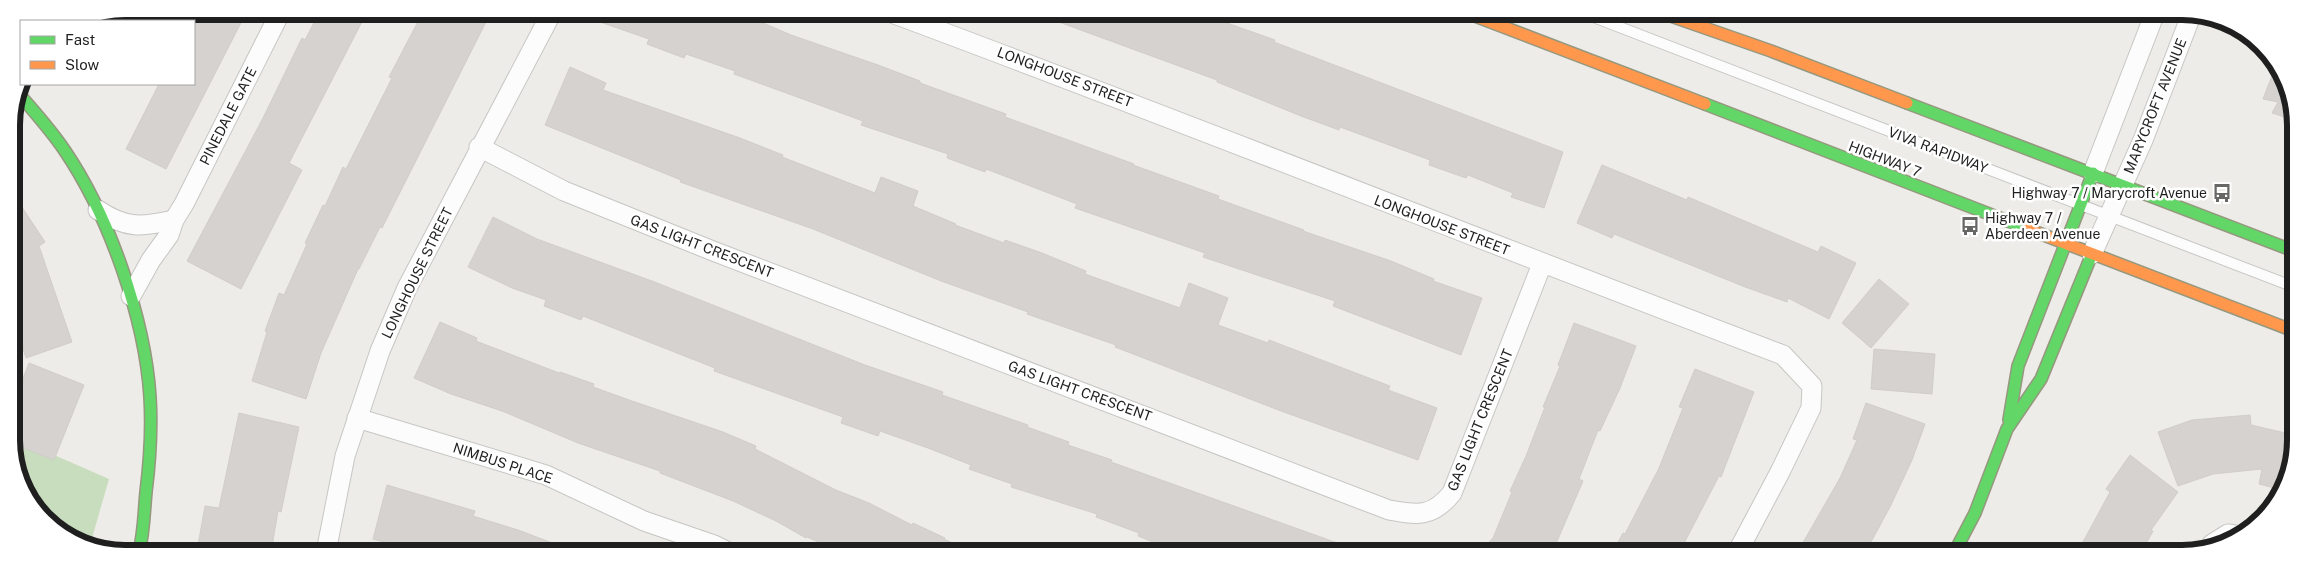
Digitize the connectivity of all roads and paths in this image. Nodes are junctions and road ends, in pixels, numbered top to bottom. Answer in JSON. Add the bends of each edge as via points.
{"nodes":[{"id":1,"x":276,"y":20,"type":"edge"},
{"id":2,"x":548,"y":20,"type":"edge"},
{"id":3,"x":911,"y":20,"type":"edge"},
{"id":4,"x":1485,"y":20,"type":"edge"},
{"id":5,"x":1601,"y":20,"type":"edge"},
{"id":6,"x":1682,"y":20,"type":"edge"},
{"id":7,"x":2153,"y":20,"type":"edge"},
{"id":8,"x":2190,"y":20,"type":"edge"},
{"id":9,"x":24,"y":99,"type":"edge"},
{"id":10,"x":480,"y":147,"type":"junction"},
{"id":11,"x":2093,"y":173,"type":"junction"},
{"id":12,"x":2123,"y":185,"type":"junction"},
{"id":13,"x":2081,"y":205,"type":"junction"},
{"id":14,"x":98,"y":210,"type":"junction"},
{"id":15,"x":2108,"y":216,"type":"junction"},
{"id":16,"x":174,"y":220,"type":"junction"},
{"id":17,"x":2066,"y":244,"type":"junction"},
{"id":18,"x":2287,"y":247,"type":"edge"},
{"id":19,"x":2092,"y":254,"type":"junction"},
{"id":20,"x":1542,"y":264,"type":"junction"},
{"id":21,"x":2287,"y":284,"type":"edge"},
{"id":22,"x":131,"y":296,"type":"junction"},
{"id":23,"x":2287,"y":328,"type":"edge"},
{"id":24,"x":357,"y":418,"type":"junction"},
{"id":25,"x":2007,"y":429,"type":"junction"},
{"id":26,"x":140,"y":545,"type":"edge"},
{"id":27,"x":327,"y":545,"type":"edge"},
{"id":28,"x":714,"y":545,"type":"edge"},
{"id":29,"x":1741,"y":545,"type":"edge"},
{"id":30,"x":1958,"y":545,"type":"edge"}],
"edges":[{"from":1,"to":16,"type":"street","name":"PINEDALE GATE"},
{"from":2,"to":10,"type":"street","name":"LONGHOUSE STREET"},
{"from":3,"to":20,"type":"street","name":"LONGHOUSE STREET","via":[[1115,96]]},
{"from":4,"to":17,"type":"main road","name":"HIGHWAY 7"},
{"from":5,"to":13,"type":"lane","name":"VIVA RAPIDWAY"},
{"from":6,"to":11,"type":"main road"},
{"from":7,"to":11,"type":"street"},
{"from":8,"to":12,"type":"street","name":"MARYCROFT AVENUE"},
{"from":9,"to":14,"type":"main road","via":[[57,139]]},
{"from":10,"to":20,"type":"street","name":"GAS LIGHT CRESCENT","via":[[564,191],[713,251],[1389,510],[1416,515],[1440,508],[1452,493]]},
{"from":10,"to":24,"type":"street","name":"LONGHOUSE STREET","via":[[407,288],[380,351]]},
{"from":11,"to":12,"type":"main road"},
{"from":11,"to":13,"type":"main road"},
{"from":12,"to":15,"type":"street","name":"MARYCROFT AVENUE"},
{"from":12,"to":18,"type":"main road"},
{"from":13,"to":15,"type":"lane","name":"VIVA RAPIDWAY"},
{"from":13,"to":17,"type":"main road"},
{"from":14,"to":16,"type":"street","via":[[115,221],[132,226]]},
{"from":14,"to":22,"type":"main road"},
{"from":15,"to":19,"type":"street","name":"MARYCROFT AVENUE"},
{"from":15,"to":21,"type":"lane","name":"VIVA RAPIDWAY"},
{"from":16,"to":22,"type":"street","name":"PINEDALE GATE","via":[[169,235]]},
{"from":17,"to":19,"type":"main road","name":"HIGHWAY 7"},
{"from":17,"to":25,"type":"main road","via":[[2018,366]]},
{"from":19,"to":23,"type":"main road","name":"HIGHWAY 7"},
{"from":19,"to":25,"type":"main road","via":[[2041,379]]},
{"from":20,"to":29,"type":"street","name":"LONGHOUSE STREET","via":[[1783,356],[1812,386],[1811,408]]},
{"from":22,"to":26,"type":"main road","via":[[146,351],[150,390],[150,469]]},
{"from":24,"to":27,"type":"street","name":"LONGHOUSE STREET","via":[[345,456]]},
{"from":24,"to":28,"type":"street","name":"NIMBUS PLACE","via":[[546,475],[644,521]]},
{"from":25,"to":30,"type":"main road","via":[[1975,513]]}]}
